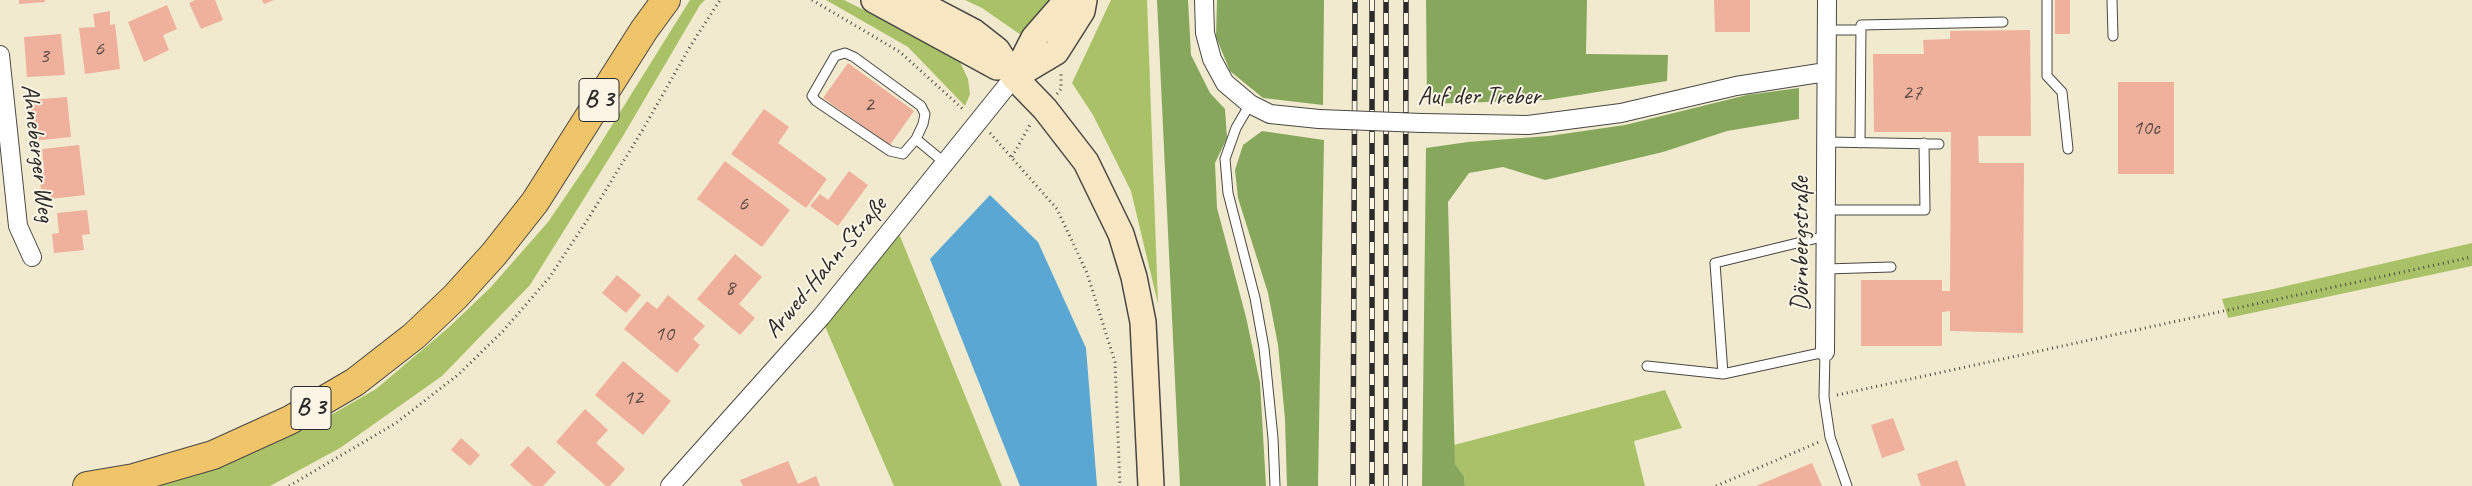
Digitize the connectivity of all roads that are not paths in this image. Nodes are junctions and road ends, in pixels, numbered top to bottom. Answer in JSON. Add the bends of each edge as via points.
{"nodes":[{"id":1,"x":666,"y":0,"type":"edge"},
{"id":2,"x":874,"y":0,"type":"edge"},
{"id":3,"x":913,"y":0,"type":"edge"},
{"id":4,"x":1067,"y":0,"type":"edge"},
{"id":5,"x":1084,"y":0,"type":"edge"},
{"id":6,"x":1204,"y":0,"type":"edge"},
{"id":7,"x":1827,"y":0,"type":"edge"},
{"id":8,"x":2047,"y":0,"type":"edge"},
{"id":9,"x":2112,"y":0,"type":"edge"},
{"id":10,"x":2003,"y":22,"type":"dead end"},
{"id":11,"x":1826,"y":30,"type":"junction"},
{"id":12,"x":1861,"y":30,"type":"junction"},
{"id":13,"x":2113,"y":36,"type":"dead end"},
{"id":14,"x":0,"y":55,"type":"edge"},
{"id":15,"x":1826,"y":72,"type":"junction"},
{"id":16,"x":1014,"y":77,"type":"junction"},
{"id":17,"x":1250,"y":104,"type":"junction"},
{"id":18,"x":916,"y":139,"type":"junction"},
{"id":19,"x":1827,"y":142,"type":"junction"},
{"id":20,"x":1860,"y":143,"type":"junction"},
{"id":21,"x":1924,"y":144,"type":"junction"},
{"id":22,"x":1939,"y":144,"type":"dead end"},
{"id":23,"x":2068,"y":149,"type":"dead end"},
{"id":24,"x":944,"y":163,"type":"junction"},
{"id":25,"x":1826,"y":210,"type":"junction"},
{"id":26,"x":1826,"y":236,"type":"junction"},
{"id":27,"x":32,"y":257,"type":"dead end"},
{"id":28,"x":1891,"y":267,"type":"dead end"},
{"id":29,"x":1826,"y":269,"type":"junction"},
{"id":30,"x":1825,"y":352,"type":"junction"},
{"id":31,"x":1647,"y":366,"type":"dead end"},
{"id":32,"x":1723,"y":374,"type":"junction"},
{"id":33,"x":87,"y":486,"type":"edge"},
{"id":34,"x":670,"y":486,"type":"edge"},
{"id":35,"x":1151,"y":486,"type":"edge"},
{"id":36,"x":1275,"y":486,"type":"edge"},
{"id":37,"x":1846,"y":486,"type":"edge"}],
"edges":[{"from":1,"to":33,"type":"main road","number":"B 3","via":[[535,202],[462,290],[414,336],[354,382],[290,420],[213,455],[134,478]]},
{"from":2,"to":16,"type":"main road"},
{"from":3,"to":16,"type":"main road","via":[[974,32],[997,50]]},
{"from":4,"to":16,"type":"main road","via":[[1034,38]]},
{"from":5,"to":16,"type":"main road","via":[[1082,11],[1056,52]]},
{"from":6,"to":17,"type":"street","name":"Auf der Treber","via":[[1205,33],[1212,59],[1225,84]]},
{"from":7,"to":11,"type":"street","name":"Dörnbergstraße"},
{"from":8,"to":23,"type":"lane","via":[[2047,76],[2062,92]]},
{"from":9,"to":13,"type":"lane"},
{"from":10,"to":12,"type":"lane","via":[[1861,24]]},
{"from":11,"to":12,"type":"lane"},
{"from":11,"to":15,"type":"street","name":"Dörnbergstraße"},
{"from":12,"to":20,"type":"lane"},
{"from":14,"to":27,"type":"street","name":"Ahneberger Weg","via":[[18,226]]},
{"from":15,"to":17,"type":"street","name":"Auf der Treber","bridge":true,"via":[[1736,86],[1621,113],[1528,125],[1319,119],[1270,114]]},
{"from":15,"to":19,"type":"street","name":"Dörnbergstraße"},
{"from":16,"to":24,"type":"street","name":"Arwed-Hahn-Straße"},
{"from":16,"to":35,"type":"main road","via":[[1045,109],[1086,162],[1121,234],[1143,322]]},
{"from":17,"to":36,"type":"lane","via":[[1236,128],[1225,159],[1228,193],[1264,348]]},
{"from":18,"to":18,"type":"lane","via":[[925,114],[921,106],[854,57],[845,53],[835,56],[812,96],[816,101],[890,151],[903,154]]},
{"from":18,"to":24,"type":"lane"},
{"from":19,"to":20,"type":"lane"},
{"from":19,"to":25,"type":"street","name":"Dörnbergstraße"},
{"from":20,"to":21,"type":"lane"},
{"from":21,"to":22,"type":"lane"},
{"from":21,"to":25,"type":"lane","via":[[1925,210]]},
{"from":24,"to":34,"type":"street","name":"Arwed-Hahn-Straße","via":[[821,316]]},
{"from":25,"to":26,"type":"street","name":"Dörnbergstraße"},
{"from":26,"to":29,"type":"street","name":"Dörnbergstraße"},
{"from":26,"to":32,"type":"lane","via":[[1714,263]]},
{"from":28,"to":29,"type":"lane"},
{"from":29,"to":30,"type":"street","name":"Dörnbergstraße"},
{"from":30,"to":32,"type":"lane"},
{"from":30,"to":37,"type":"lane","name":"Dörnbergstraße","via":[[1824,398],[1830,437]]},
{"from":31,"to":32,"type":"lane"}]}
